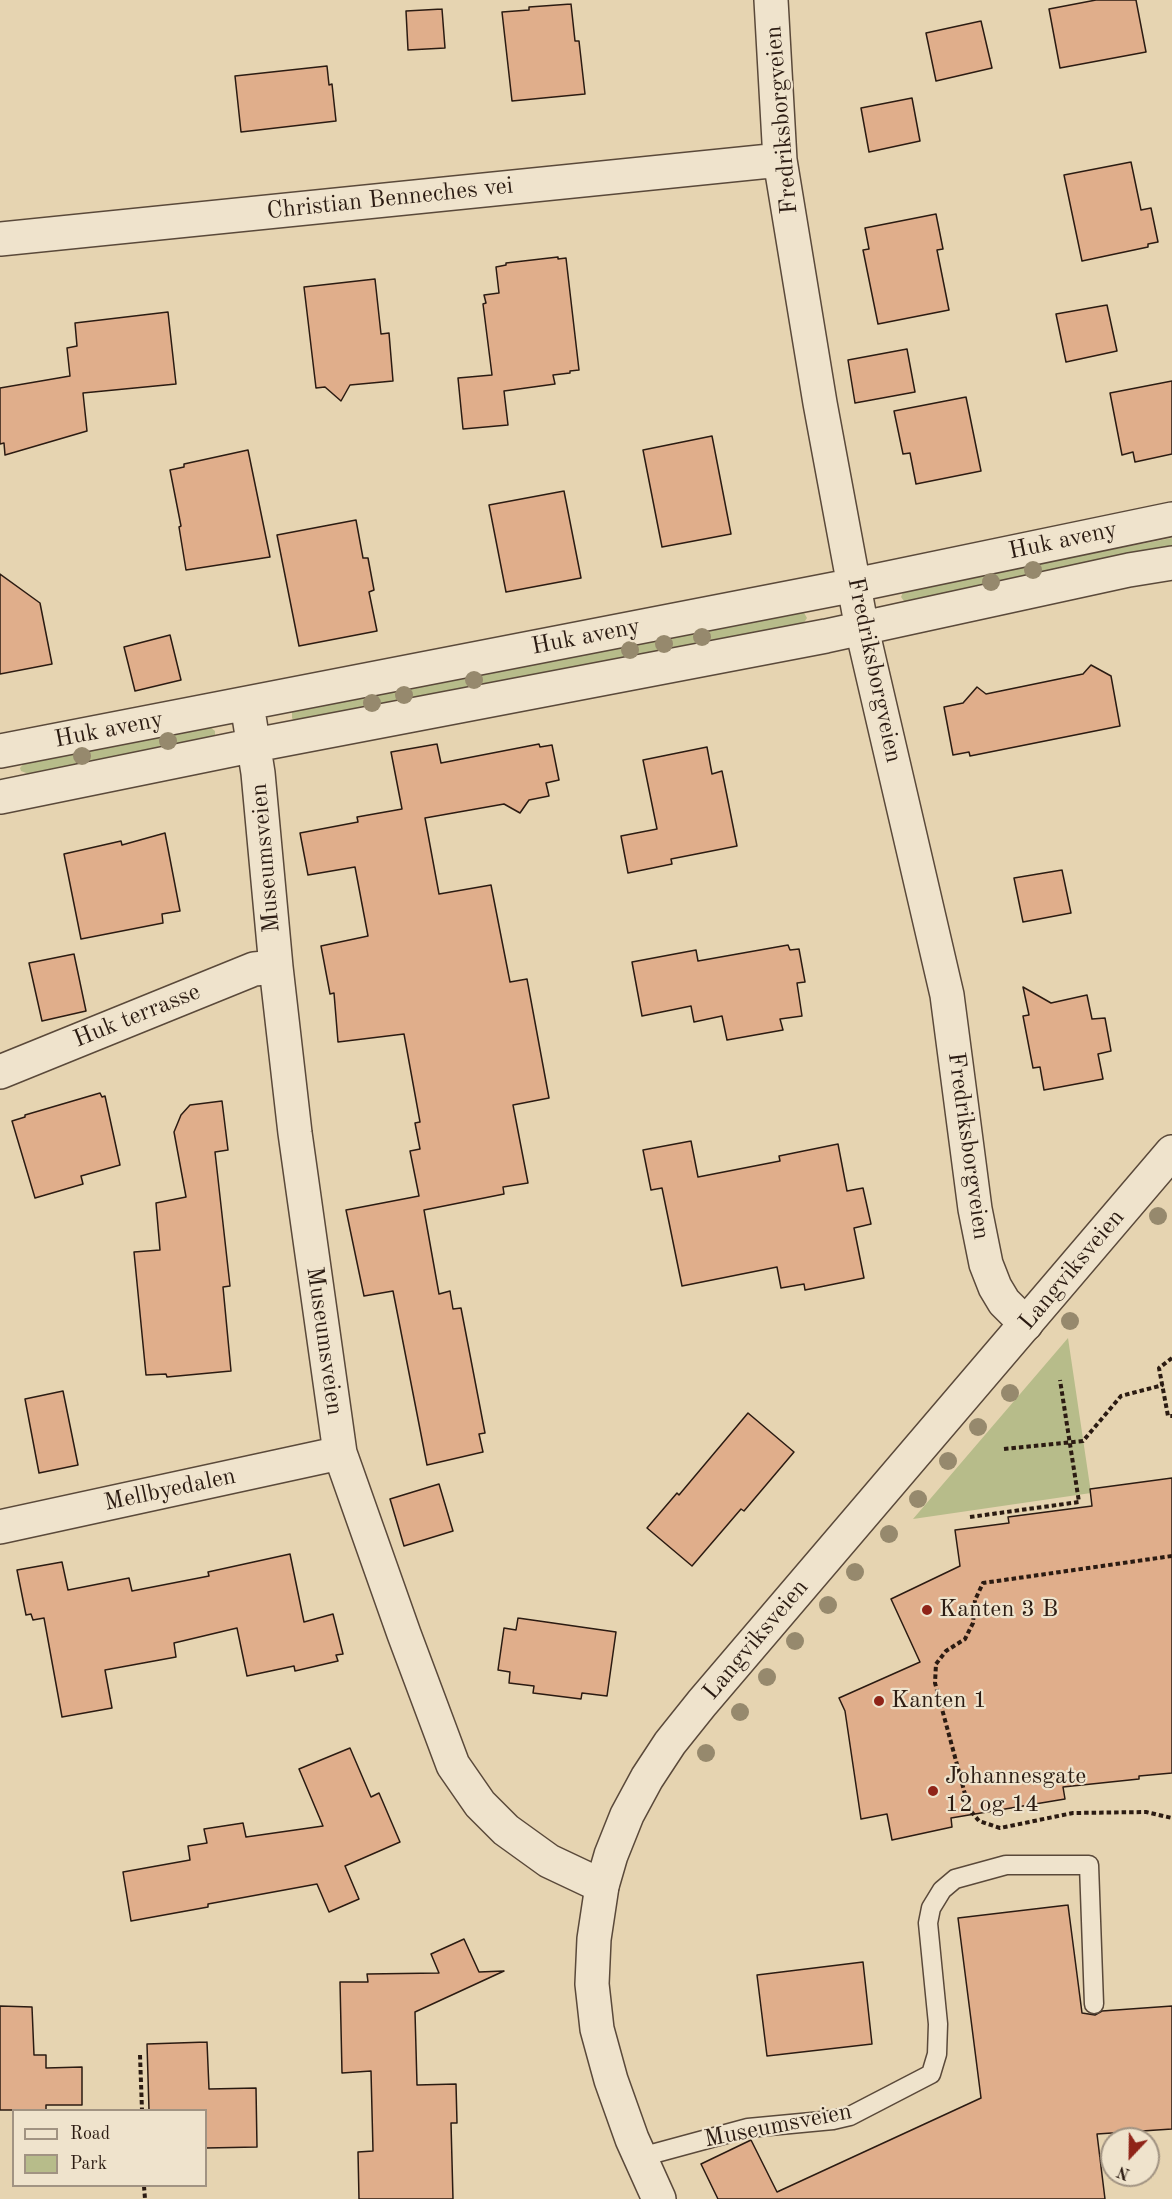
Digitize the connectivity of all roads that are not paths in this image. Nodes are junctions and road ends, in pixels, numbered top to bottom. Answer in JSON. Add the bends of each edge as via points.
{"nodes":[{"id":1,"x":771,"y":0,"type":"edge"},
{"id":2,"x":780,"y":160,"type":"junction"},
{"id":3,"x":0,"y":239,"type":"edge"},
{"id":4,"x":1172,"y":519,"type":"edge"},
{"id":5,"x":1172,"y":563,"type":"edge"},
{"id":6,"x":855,"y":585,"type":"junction"},
{"id":7,"x":862,"y":629,"type":"junction"},
{"id":8,"x":247,"y":704,"type":"junction"},
{"id":9,"x":255,"y":745,"type":"junction"},
{"id":10,"x":0,"y":751,"type":"edge"},
{"id":11,"x":2,"y":787,"type":"edge"},
{"id":12,"x":276,"y":967,"type":"junction"},
{"id":13,"x":0,"y":1072,"type":"edge"},
{"id":14,"x":1167,"y":1168,"type":"edge"},
{"id":15,"x":1026,"y":1323,"type":"junction"},
{"id":16,"x":340,"y":1453,"type":"junction"},
{"id":17,"x":0,"y":1527,"type":"edge"},
{"id":18,"x":602,"y":1886,"type":"junction"},
{"id":19,"x":1094,"y":2004,"type":"dead end"},
{"id":20,"x":640,"y":2157,"type":"junction"},
{"id":21,"x":659,"y":2199,"type":"edge"}],
"edges":[{"from":1,"to":2,"type":"street","name":"Fredriksborgveien"},
{"from":2,"to":3,"type":"street","name":"Christian Benneches vei"},
{"from":2,"to":6,"type":"street","name":"Fredriksborgveien"},
{"from":4,"to":6,"type":"street","name":"Huk aveny"},
{"from":5,"to":7,"type":"street","name":"Huk aveny"},
{"from":6,"to":7,"type":"street","name":"Fredriksborgveien"},
{"from":6,"to":8,"type":"street","name":"Huk aveny"},
{"from":7,"to":9,"type":"street","name":"Huk aveny"},
{"from":7,"to":15,"type":"street","name":"Fredriksborgveien","via":[[947,995],[986,1264],[1004,1302]]},
{"from":8,"to":9,"type":"street","name":"Museumsveien"},
{"from":8,"to":10,"type":"street","name":"Huk aveny"},
{"from":9,"to":11,"type":"street","name":"Huk aveny"},
{"from":9,"to":12,"type":"street","name":"Museumsveien"},
{"from":12,"to":13,"type":"street","name":"Huk terrasse","via":[[254,969]]},
{"from":12,"to":16,"type":"street","name":"Museumsveien"},
{"from":14,"to":15,"type":"street","name":"Langviksveien"},
{"from":15,"to":18,"type":"street","name":"Langviksveien","via":[[670,1743],[627,1815]]},
{"from":16,"to":17,"type":"street","name":"Mellbyedalen"},
{"from":16,"to":18,"type":"street","name":"Museumsveien","via":[[453,1764],[480,1804],[506,1830],[549,1861]]},
{"from":18,"to":20,"type":"street","name":"Langviksveien","via":[[592,1984],[597,2028],[611,2080]]},
{"from":19,"to":20,"type":"lane","name":"Museumsveien","via":[[1089,1865],[1006,1865],[954,1879],[942,1890],[928,1923],[938,2024],[938,2054],[931,2074],[850,2116],[748,2128]]},
{"from":20,"to":21,"type":"street","name":"Langviksveien"}]}
